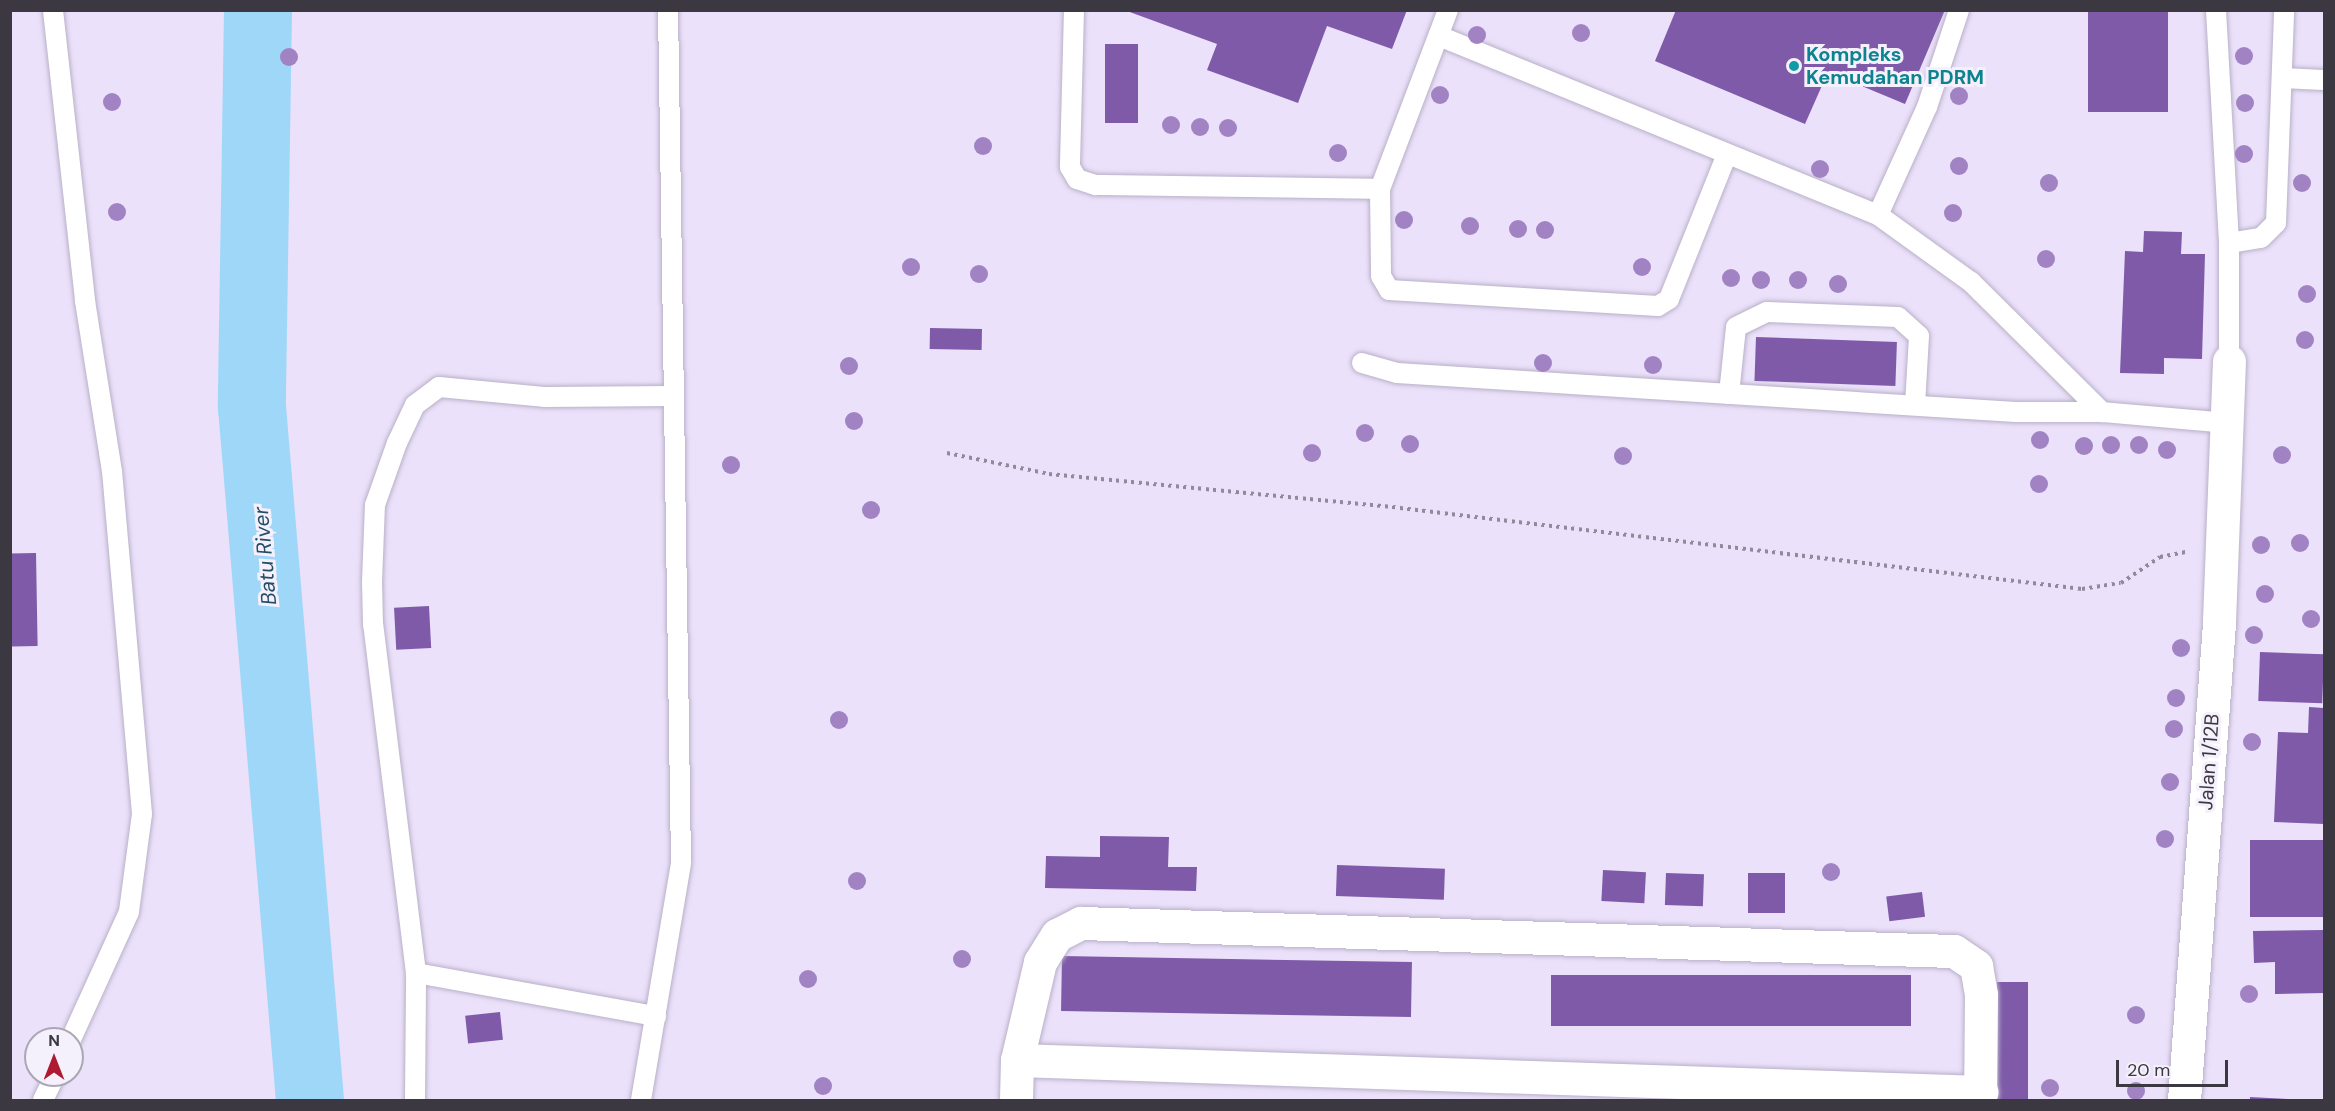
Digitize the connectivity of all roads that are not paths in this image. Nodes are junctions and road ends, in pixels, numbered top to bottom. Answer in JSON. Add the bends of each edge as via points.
{"nodes":[{"id":1,"x":53,"y":10,"type":"edge"},
{"id":2,"x":669,"y":10,"type":"edge"},
{"id":3,"x":1074,"y":10,"type":"edge"},
{"id":4,"x":1448,"y":10,"type":"edge"},
{"id":5,"x":1959,"y":10,"type":"edge"},
{"id":6,"x":2216,"y":10,"type":"edge"},
{"id":7,"x":2284,"y":10,"type":"edge"},
{"id":8,"x":1439,"y":36,"type":"junction"},
{"id":9,"x":2282,"y":78,"type":"junction"},
{"id":10,"x":2325,"y":81,"type":"edge"},
{"id":11,"x":1727,"y":154,"type":"junction"},
{"id":12,"x":1380,"y":189,"type":"junction"},
{"id":13,"x":1878,"y":215,"type":"junction"},
{"id":14,"x":2229,"y":243,"type":"junction"},
{"id":15,"x":2229,"y":361,"type":"joint"},
{"id":16,"x":1362,"y":363,"type":"dead end"},
{"id":17,"x":1729,"y":394,"type":"junction"},
{"id":18,"x":673,"y":396,"type":"junction"},
{"id":19,"x":1915,"y":405,"type":"junction"},
{"id":20,"x":2102,"y":412,"type":"junction"},
{"id":21,"x":2227,"y":423,"type":"junction"},
{"id":22,"x":416,"y":974,"type":"junction"},
{"id":23,"x":656,"y":1016,"type":"junction"},
{"id":24,"x":76,"y":1027,"type":"edge"},
{"id":25,"x":1017,"y":1060,"type":"junction"},
{"id":26,"x":49,"y":1087,"type":"edge"},
{"id":27,"x":1980,"y":1096,"type":"edge"},
{"id":28,"x":43,"y":1101,"type":"edge"},
{"id":29,"x":415,"y":1101,"type":"edge"},
{"id":30,"x":641,"y":1101,"type":"edge"},
{"id":31,"x":1016,"y":1101,"type":"edge"},
{"id":32,"x":2184,"y":1101,"type":"edge"}],
"edges":[{"from":1,"to":24,"type":"lane","via":[[85,301],[112,471],[142,814],[129,912]]},
{"from":2,"to":18,"type":"lane"},
{"from":3,"to":12,"type":"lane","via":[[1070,167],[1077,179],[1096,185]]},
{"from":4,"to":8,"type":"lane"},
{"from":5,"to":13,"type":"lane","via":[[1928,106]]},
{"from":6,"to":14,"type":"lane"},
{"from":7,"to":9,"type":"lane"},
{"from":8,"to":11,"type":"lane"},
{"from":8,"to":12,"type":"lane"},
{"from":9,"to":10,"type":"lane"},
{"from":9,"to":14,"type":"lane","via":[[2276,223],[2261,238]]},
{"from":11,"to":12,"type":"lane","via":[[1669,299],[1658,306],[1389,290],[1381,276]]},
{"from":11,"to":13,"type":"lane"},
{"from":13,"to":20,"type":"lane","via":[[1971,282]]},
{"from":14,"to":15,"type":"lane"},
{"from":15,"to":21,"type":"street","name":"Jalan 1/12B"},
{"from":16,"to":17,"type":"lane","via":[[1397,373]]},
{"from":17,"to":19,"type":"lane"},
{"from":17,"to":19,"type":"lane","via":[[1736,327],[1756,317],[1767,312],[1898,317],[1919,336]]},
{"from":18,"to":22,"type":"lane","via":[[544,397],[439,387],[425,394],[405,423],[375,505],[372,582]]},
{"from":18,"to":23,"type":"lane","via":[[681,863]]},
{"from":19,"to":20,"type":"lane"},
{"from":20,"to":21,"type":"lane"},
{"from":21,"to":32,"type":"street","name":"Jalan 1/12B"},
{"from":22,"to":23,"type":"lane"},
{"from":22,"to":29,"type":"lane"},
{"from":23,"to":30,"type":"lane"},
{"from":25,"to":27,"type":"street"},
{"from":25,"to":27,"type":"street","via":[[1040,962],[1057,935],[1081,923],[1954,951],[1976,966],[1981,994]]},
{"from":25,"to":31,"type":"street"},
{"from":26,"to":28,"type":"lane"}]}
